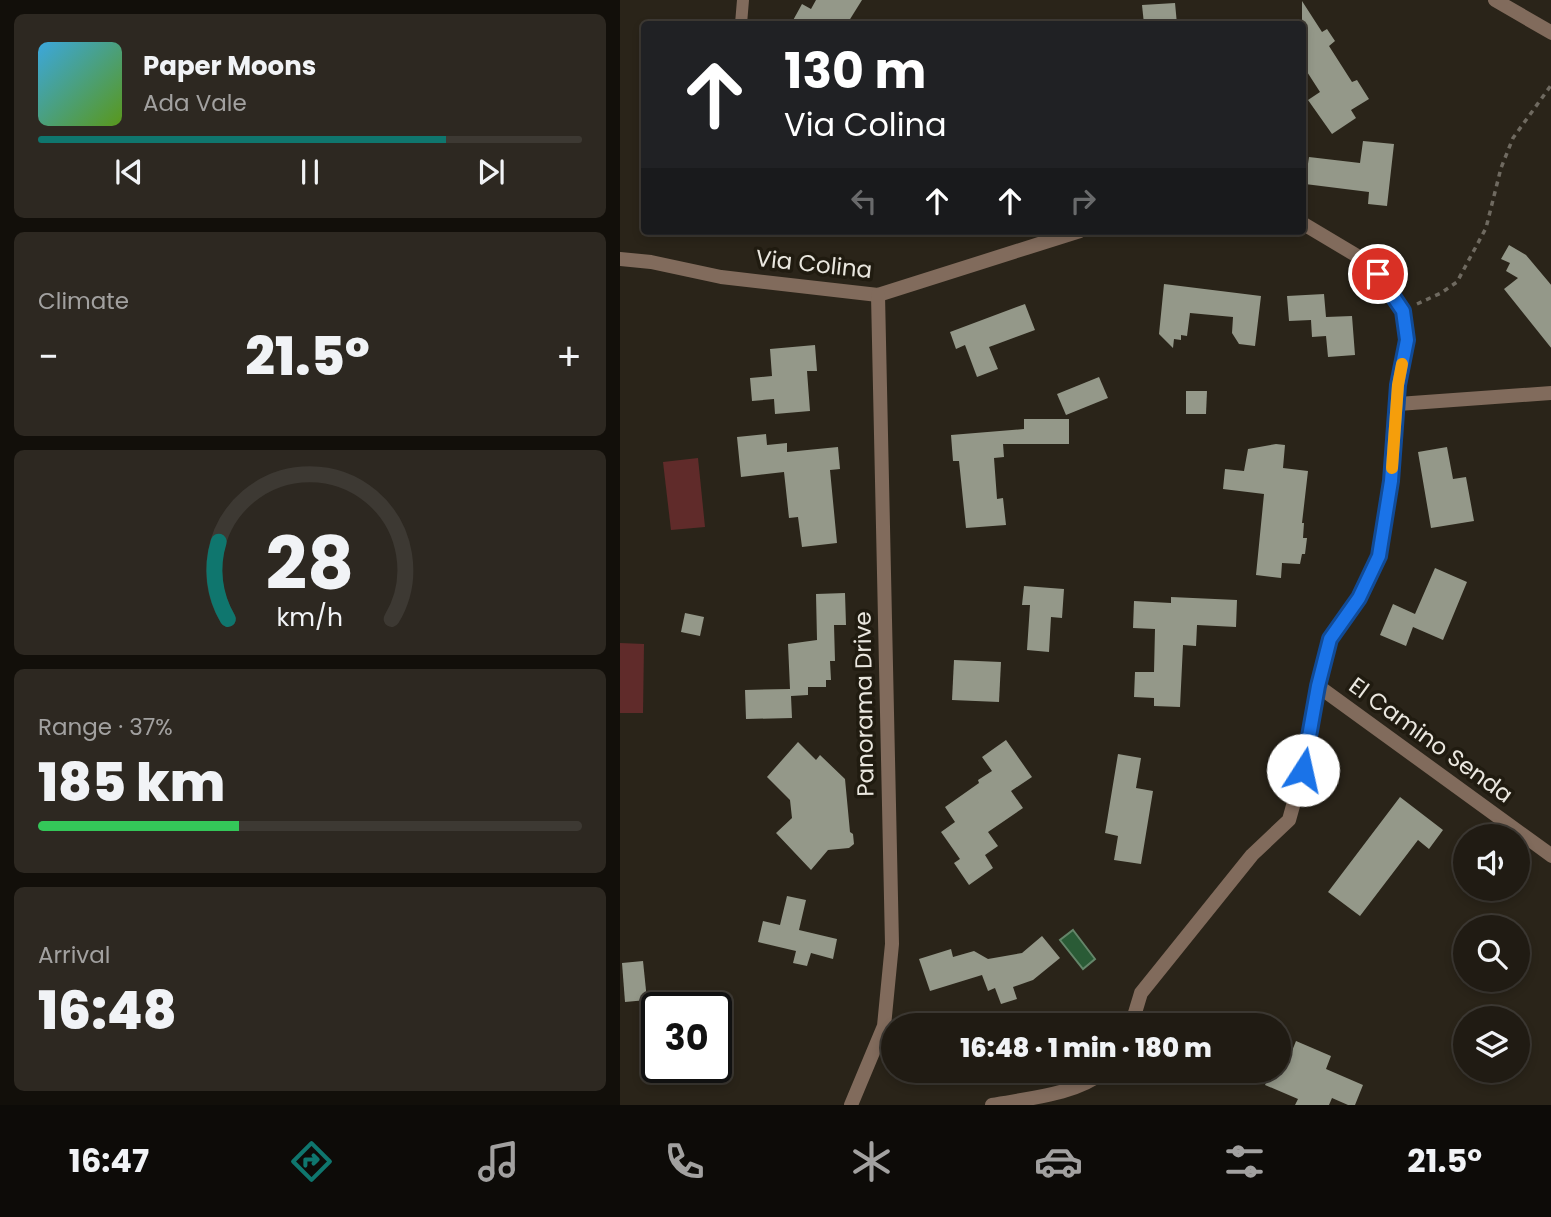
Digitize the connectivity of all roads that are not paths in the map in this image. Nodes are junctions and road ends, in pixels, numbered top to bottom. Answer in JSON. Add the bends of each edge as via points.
{"nodes":[{"id":1,"x":743,"y":0,"type":"edge"},
{"id":2,"x":1495,"y":0,"type":"edge"},
{"id":3,"x":741,"y":21,"type":"edge"},
{"id":4,"x":1552,"y":33,"type":"edge"},
{"id":5,"x":1306,"y":225,"type":"edge"},
{"id":6,"x":1067,"y":235,"type":"edge"},
{"id":7,"x":620,"y":259,"type":"edge"},
{"id":8,"x":878,"y":295,"type":"junction"},
{"id":9,"x":1552,"y":393,"type":"edge"},
{"id":10,"x":1398,"y":404,"type":"junction"},
{"id":11,"x":1318,"y":686,"type":"junction"},
{"id":12,"x":1552,"y":856,"type":"edge"},
{"id":13,"x":1135,"y":1013,"type":"edge"},
{"id":14,"x":1084,"y":1083,"type":"edge"},
{"id":15,"x":851,"y":1105,"type":"edge"},
{"id":16,"x":992,"y":1105,"type":"edge"}],
"edges":[{"from":1,"to":3,"type":"lane"},
{"from":2,"to":4,"type":"street"},
{"from":5,"to":10,"type":"street","via":[[1369,263],[1403,311],[1407,340]]},
{"from":6,"to":8,"type":"street","name":"Via Colina"},
{"from":7,"to":8,"type":"street","name":"Via Colina","via":[[721,277]]},
{"from":8,"to":15,"type":"street","name":"Panorama Drive","via":[[892,944],[884,1026]]},
{"from":9,"to":10,"type":"street"},
{"from":10,"to":11,"type":"street","via":[[1379,556],[1359,598],[1330,639]]},
{"from":11,"to":12,"type":"street","name":"El Camino Senda"},
{"from":11,"to":13,"type":"street","via":[[1289,820],[1252,855],[1141,993]]},
{"from":14,"to":16,"type":"street"}]}
